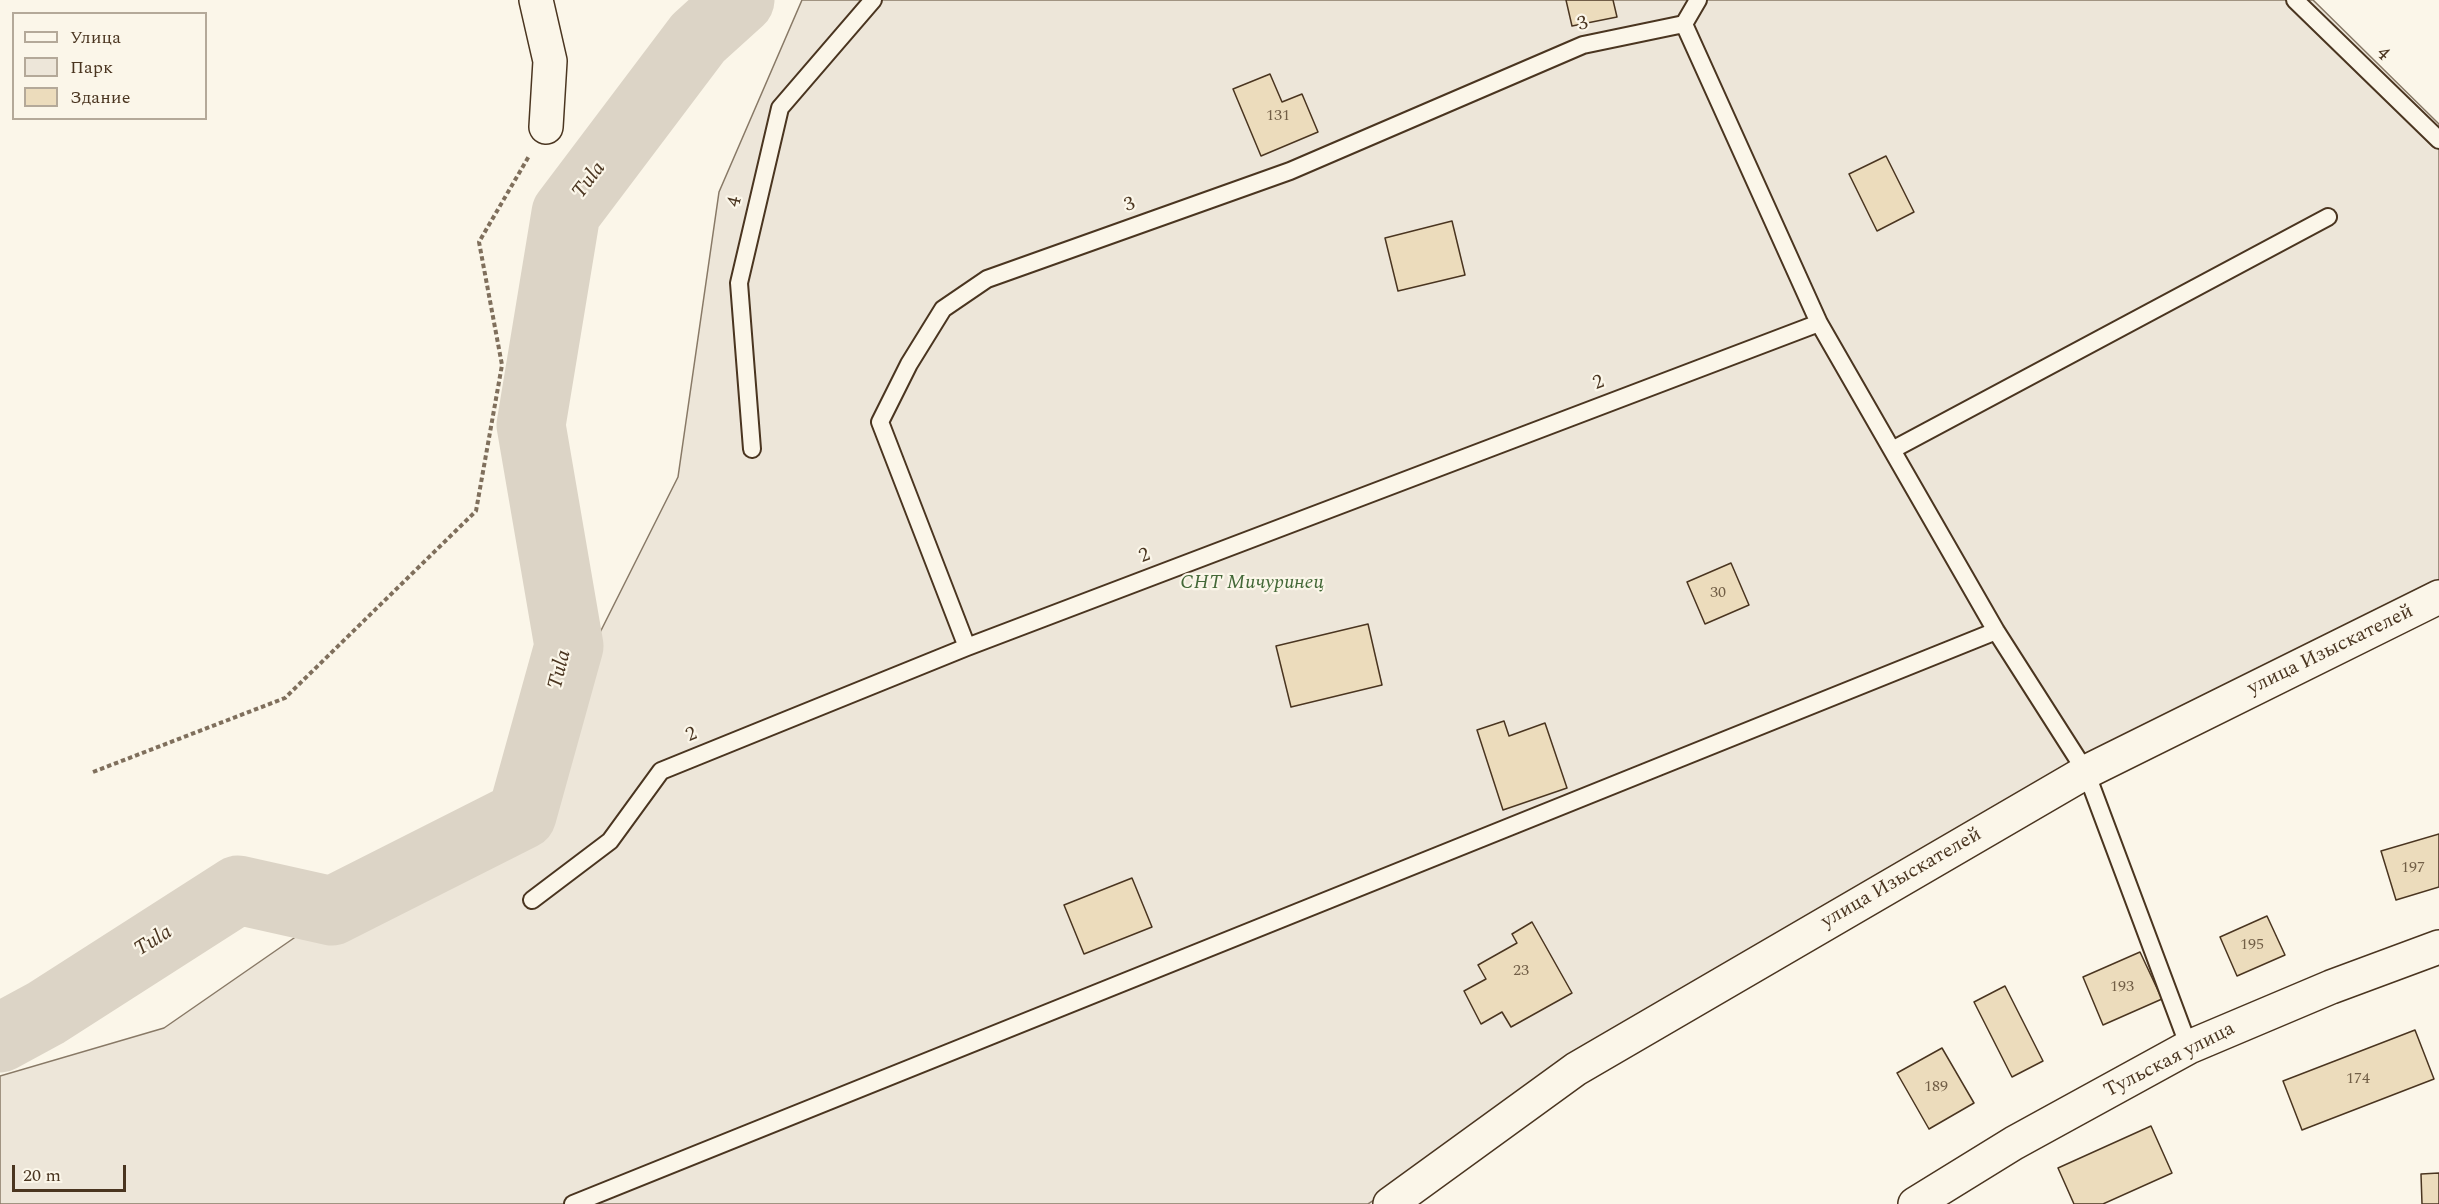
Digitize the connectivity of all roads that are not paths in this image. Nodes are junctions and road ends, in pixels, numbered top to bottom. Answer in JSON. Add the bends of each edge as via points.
{"nodes":[{"id":1,"x":536,"y":0,"type":"edge"},
{"id":2,"x":873,"y":0,"type":"edge"},
{"id":3,"x":1698,"y":0,"type":"edge"},
{"id":4,"x":2295,"y":0,"type":"edge"},
{"id":5,"x":1684,"y":24,"type":"junction"},
{"id":6,"x":546,"y":127,"type":"road end"},
{"id":7,"x":2439,"y":140,"type":"edge"},
{"id":8,"x":2328,"y":217,"type":"dead end"},
{"id":9,"x":1819,"y":323,"type":"junction"},
{"id":10,"x":752,"y":449,"type":"dead end"},
{"id":11,"x":1892,"y":450,"type":"junction"},
{"id":12,"x":2439,"y":597,"type":"edge"},
{"id":13,"x":1996,"y":631,"type":"junction"},
{"id":14,"x":967,"y":647,"type":"junction"},
{"id":15,"x":2086,"y":772,"type":"junction"},
{"id":16,"x":532,"y":900,"type":"dead end"},
{"id":17,"x":2439,"y":947,"type":"edge"},
{"id":18,"x":2189,"y":1047,"type":"junction"},
{"id":19,"x":573,"y":1204,"type":"edge"},
{"id":20,"x":1390,"y":1204,"type":"edge"},
{"id":21,"x":1915,"y":1204,"type":"edge"}],
"edges":[{"from":1,"to":6,"type":"street","via":[[550,61]]},
{"from":2,"to":10,"type":"lane","name":"4","via":[[780,108],[739,283]]},
{"from":3,"to":5,"type":"lane"},
{"from":4,"to":7,"type":"lane","name":"4"},
{"from":5,"to":9,"type":"lane"},
{"from":5,"to":14,"type":"lane","name":"3","via":[[1583,45],[1290,171],[987,279],[943,309],[879,422]]},
{"from":8,"to":11,"type":"lane"},
{"from":9,"to":11,"type":"lane"},
{"from":9,"to":14,"type":"lane","name":"2"},
{"from":11,"to":13,"type":"lane"},
{"from":12,"to":15,"type":"street","name":"улица Изыскателей"},
{"from":13,"to":15,"type":"lane"},
{"from":13,"to":19,"type":"lane"},
{"from":14,"to":16,"type":"lane","name":"2","via":[[661,771],[610,841]]},
{"from":15,"to":18,"type":"lane"},
{"from":15,"to":20,"type":"street","name":"улица Изыскателей","via":[[1576,1069]]},
{"from":17,"to":18,"type":"street","name":"Тульская улица"},
{"from":18,"to":21,"type":"street","name":"Тульская улица","via":[[2014,1143]]}]}
